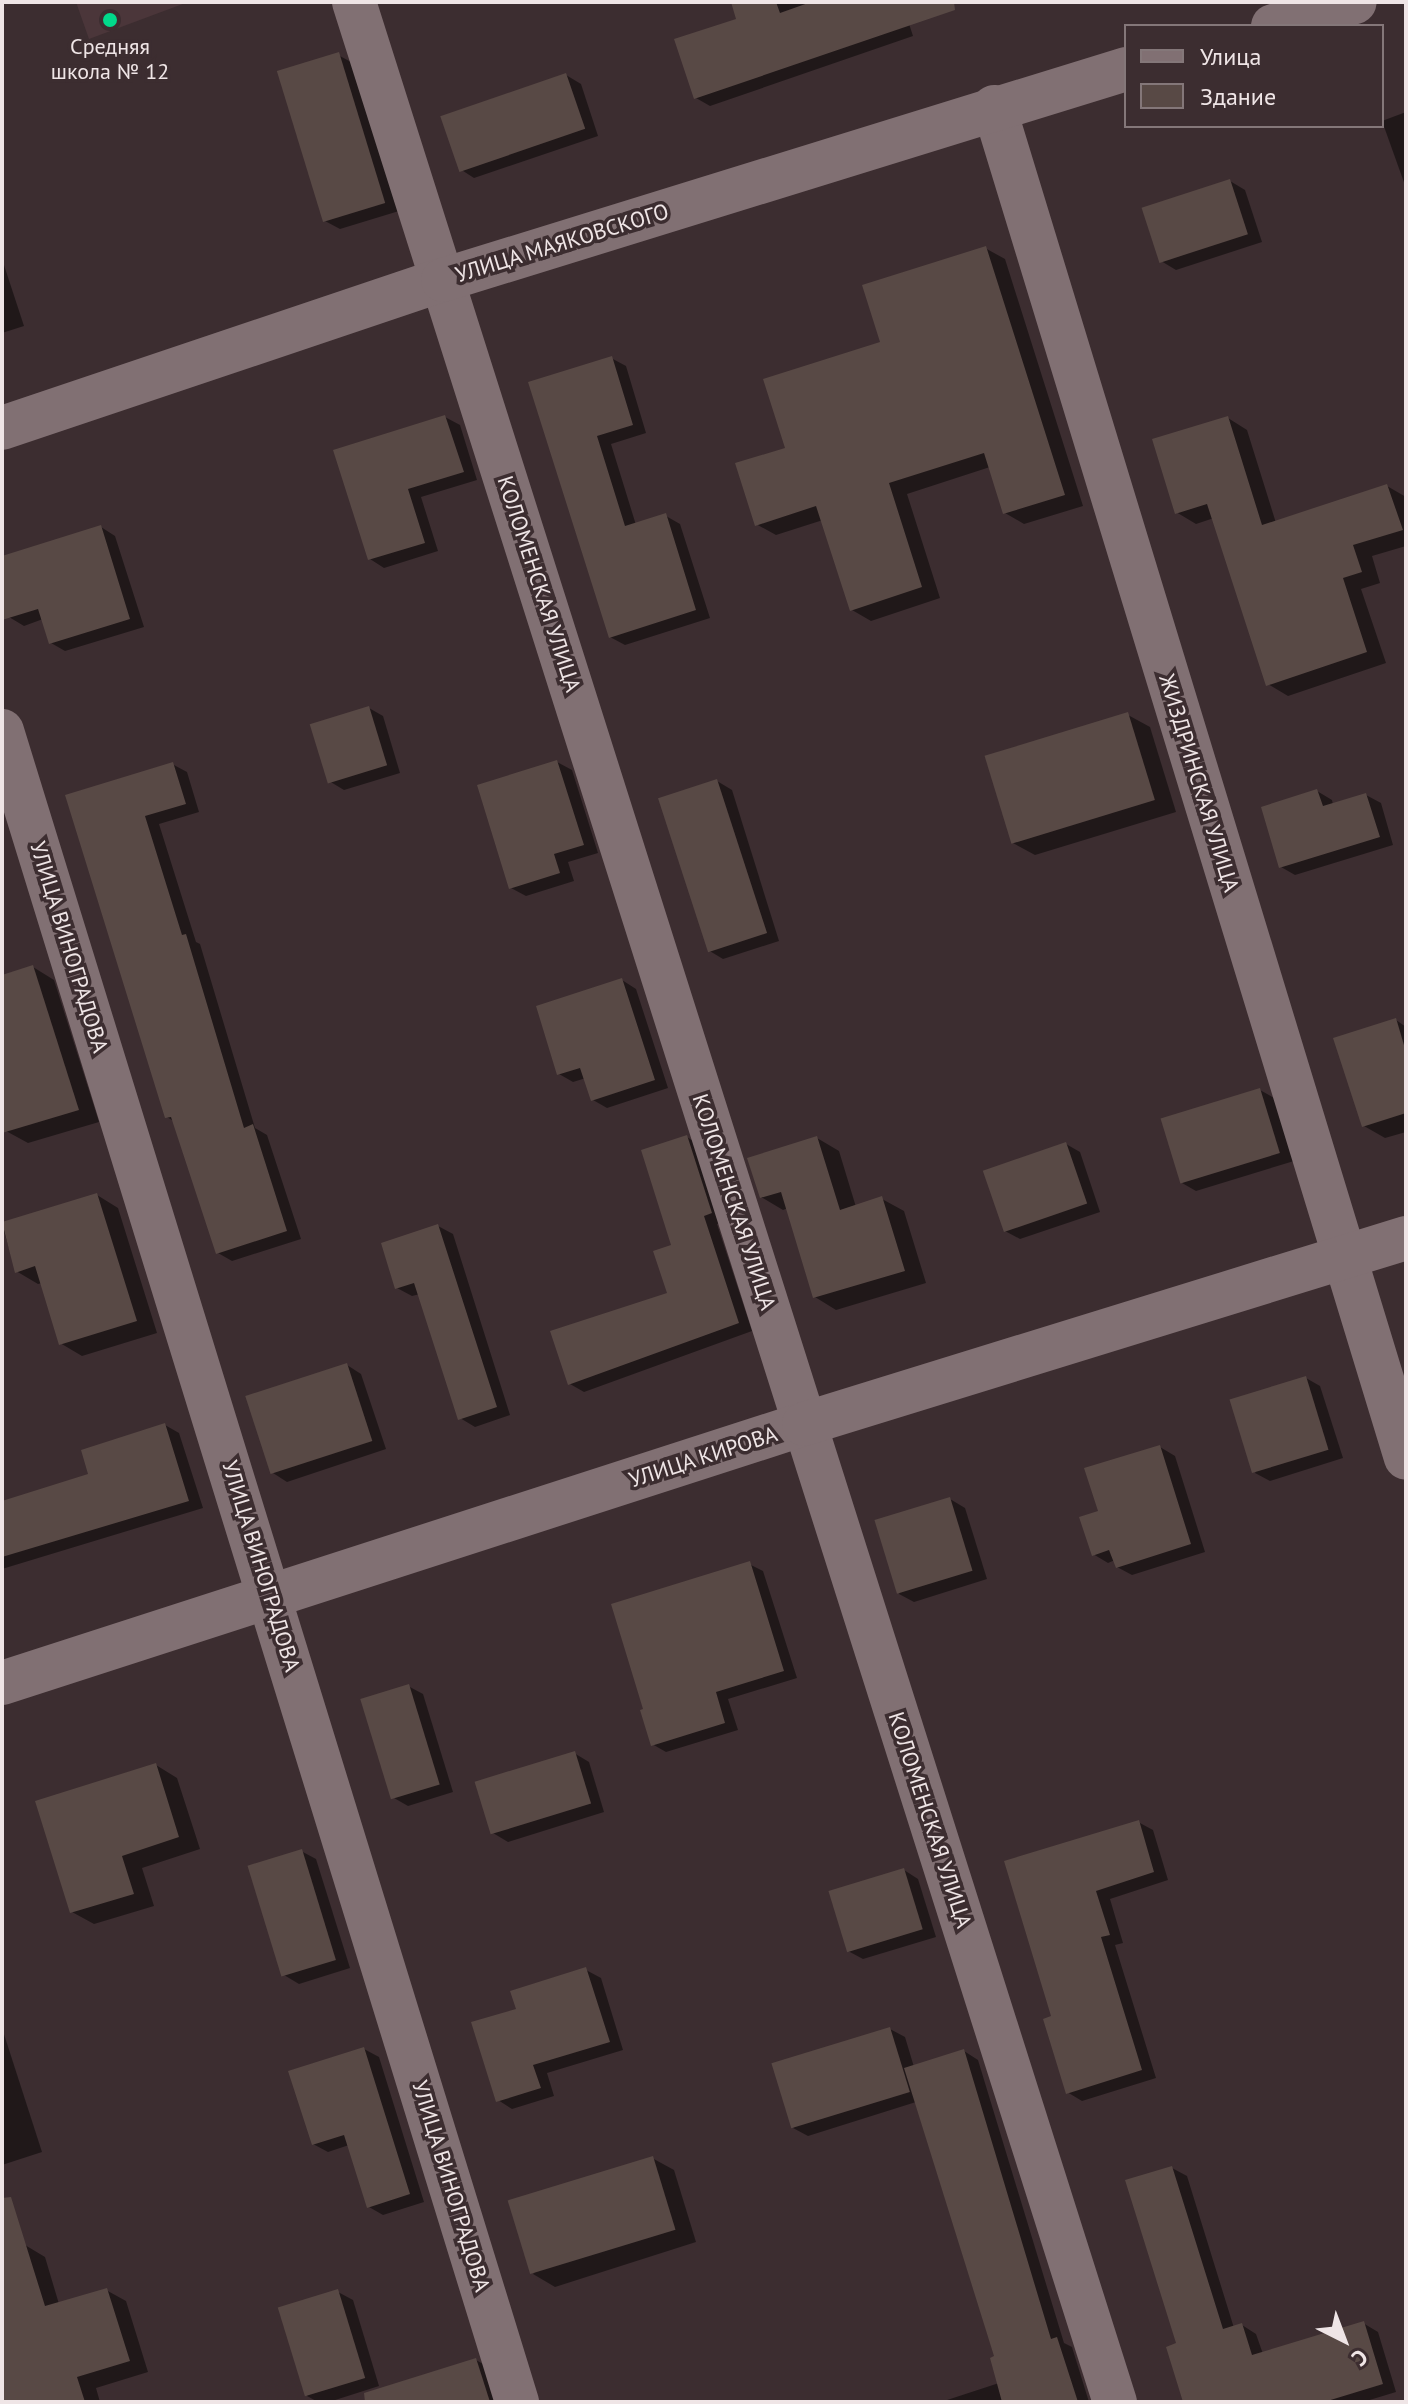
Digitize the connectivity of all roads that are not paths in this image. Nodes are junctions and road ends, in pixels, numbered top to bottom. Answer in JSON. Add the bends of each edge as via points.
{"nodes":[{"id":1,"x":354,"y":2,"type":"edge"},
{"id":2,"x":1355,"y":2,"type":"edge"},
{"id":3,"x":1280,"y":24,"type":"edge"},
{"id":4,"x":1124,"y":70,"type":"edge"},
{"id":5,"x":994,"y":107,"type":"junction"},
{"id":6,"x":443,"y":280,"type":"junction"},
{"id":7,"x":2,"y":428,"type":"edge"},
{"id":8,"x":2,"y":731,"type":"edge"},
{"id":9,"x":1406,"y":1238,"type":"edge"},
{"id":10,"x":1343,"y":1256,"type":"junction"},
{"id":11,"x":804,"y":1424,"type":"junction"},
{"id":12,"x":1406,"y":1458,"type":"edge"},
{"id":13,"x":271,"y":1598,"type":"junction"},
{"id":14,"x":2,"y":1683,"type":"edge"},
{"id":15,"x":517,"y":2402,"type":"edge"},
{"id":16,"x":1115,"y":2402,"type":"edge"}],
"edges":[{"from":1,"to":6,"type":"street","name":"КОЛОМЕНСКАЯ УЛИЦА"},
{"from":2,"to":3,"type":"street"},
{"from":4,"to":5,"type":"street","name":"УЛИЦА МАЯКОВСКОГО"},
{"from":5,"to":6,"type":"street","name":"УЛИЦА МАЯКОВСКОГО"},
{"from":5,"to":10,"type":"street","name":"ЖИЗДРИНСКАЯ УЛИЦА"},
{"from":6,"to":7,"type":"street","name":"УЛИЦА МАЯКОВСКОГО"},
{"from":6,"to":11,"type":"street","name":"КОЛОМЕНСКАЯ УЛИЦА"},
{"from":8,"to":13,"type":"street","name":"УЛИЦА ВИНОГРАДОВА"},
{"from":9,"to":10,"type":"street","name":"УЛИЦА КИРОВА"},
{"from":10,"to":11,"type":"street","name":"УЛИЦА КИРОВА"},
{"from":10,"to":12,"type":"street","name":"ЖИЗДРИНСКАЯ УЛИЦА"},
{"from":11,"to":13,"type":"street","name":"УЛИЦА КИРОВА"},
{"from":11,"to":16,"type":"street","name":"КОЛОМЕНСКАЯ УЛИЦА"},
{"from":13,"to":14,"type":"street","name":"УЛИЦА КИРОВА"},
{"from":13,"to":15,"type":"street","name":"УЛИЦА ВИНОГРАДОВА"}]}
